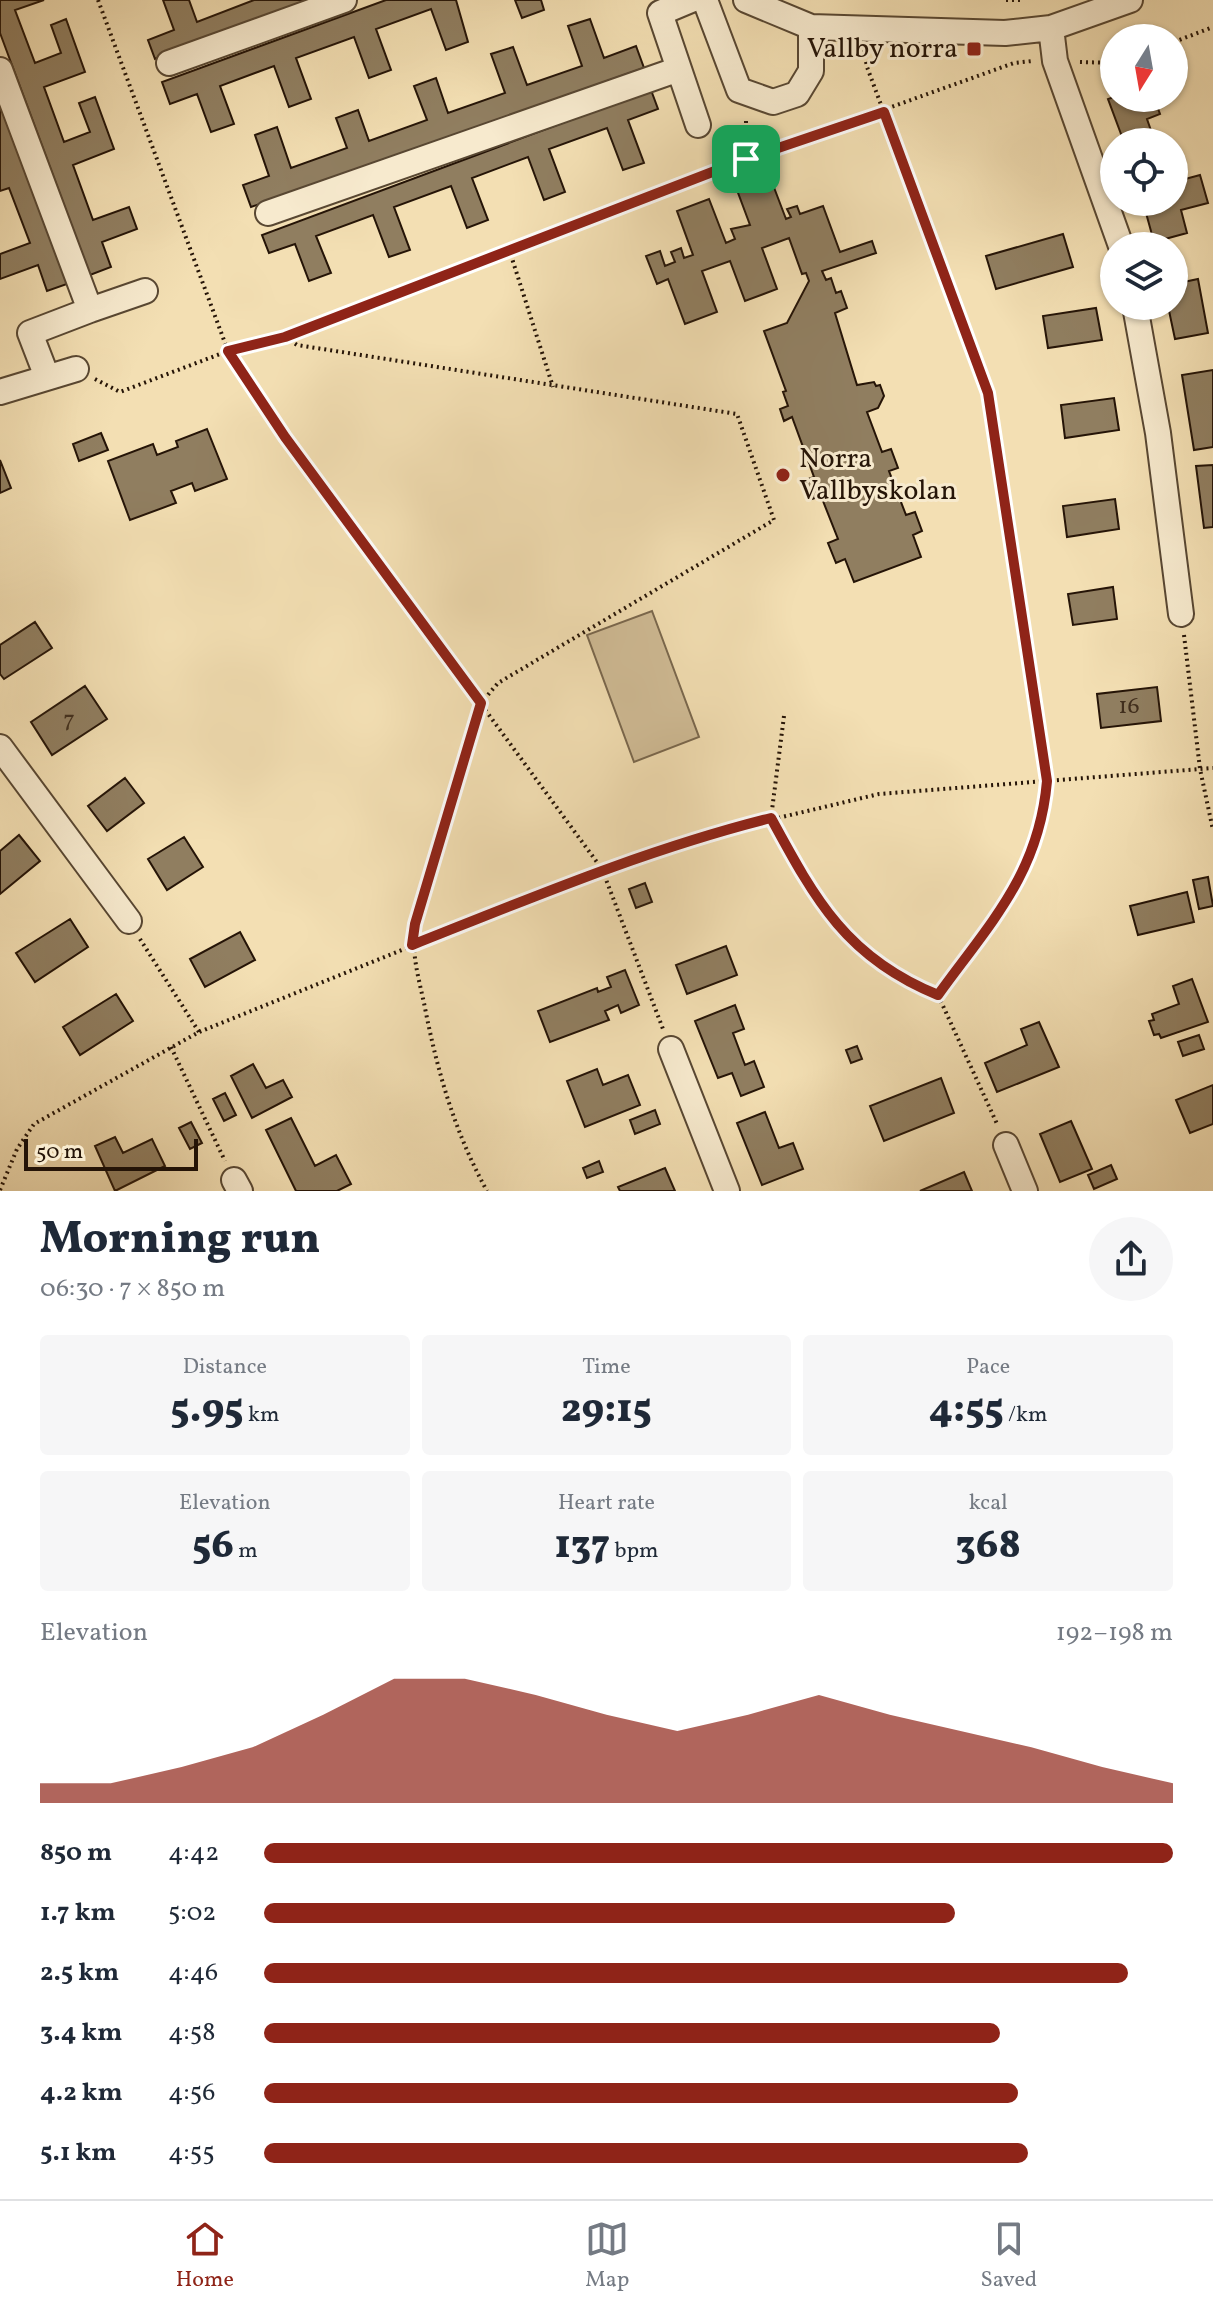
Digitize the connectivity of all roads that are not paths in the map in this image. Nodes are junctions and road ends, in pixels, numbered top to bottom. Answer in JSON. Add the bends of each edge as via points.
{"nodes":[{"id":1,"x":344,"y":0,"type":"edge"},
{"id":2,"x":691,"y":0,"type":"edge"},
{"id":3,"x":705,"y":0,"type":"edge"},
{"id":4,"x":746,"y":0,"type":"edge"},
{"id":5,"x":1130,"y":0,"type":"edge"},
{"id":6,"x":811,"y":27,"type":"junction"},
{"id":7,"x":1051,"y":28,"type":"junction"},
{"id":8,"x":169,"y":63,"type":"dead end"},
{"id":9,"x":679,"y":69,"type":"junction"},
{"id":10,"x":0,"y":70,"type":"edge"},
{"id":11,"x":698,"y":125,"type":"dead end"},
{"id":12,"x":268,"y":213,"type":"dead end"},
{"id":13,"x":1116,"y":232,"type":"edge"},
{"id":14,"x":145,"y":291,"type":"dead end"},
{"id":15,"x":90,"y":310,"type":"junction"},
{"id":16,"x":1138,"y":320,"type":"edge"},
{"id":17,"x":76,"y":369,"type":"road end"},
{"id":18,"x":47,"y":377,"type":"junction"},
{"id":19,"x":0,"y":392,"type":"edge"},
{"id":20,"x":1181,"y":614,"type":"road end"},
{"id":21,"x":0,"y":747,"type":"edge"},
{"id":22,"x":129,"y":921,"type":"road end"},
{"id":23,"x":671,"y":1049,"type":"road end"},
{"id":24,"x":1006,"y":1145,"type":"road end"},
{"id":25,"x":727,"y":1191,"type":"edge"},
{"id":26,"x":1025,"y":1191,"type":"edge"}],
"edges":[{"from":1,"to":8,"type":"street"},
{"from":2,"to":9,"type":"street","via":[[660,13]]},
{"from":3,"to":6,"type":"street","via":[[739,90],[773,102],[797,94],[811,71]]},
{"from":4,"to":6,"type":"street"},
{"from":5,"to":7,"type":"street"},
{"from":6,"to":7,"type":"street","via":[[1005,33]]},
{"from":7,"to":13,"type":"street","via":[[1055,61]]},
{"from":9,"to":11,"type":"street"},
{"from":9,"to":12,"type":"street"},
{"from":10,"to":15,"type":"street"},
{"from":14,"to":15,"type":"street"},
{"from":15,"to":18,"type":"street","via":[[30,333]]},
{"from":16,"to":20,"type":"street"},
{"from":17,"to":18,"type":"street"},
{"from":18,"to":19,"type":"street"},
{"from":21,"to":22,"type":"street"},
{"from":23,"to":25,"type":"street"},
{"from":24,"to":26,"type":"street"}]}
